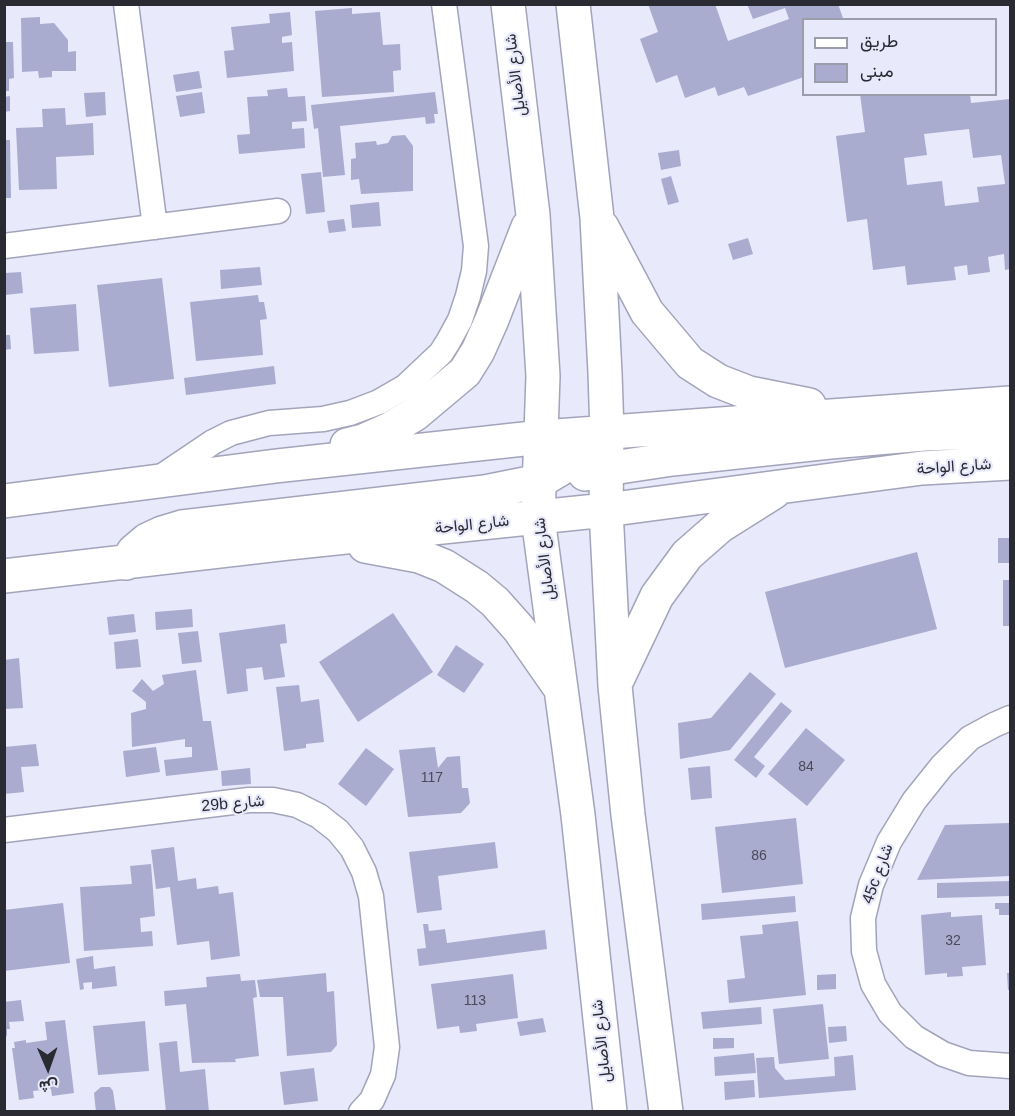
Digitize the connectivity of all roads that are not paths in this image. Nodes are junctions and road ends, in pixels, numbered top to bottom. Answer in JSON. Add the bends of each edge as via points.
{"nodes":[{"id":1,"x":126,"y":4,"type":"edge"},
{"id":2,"x":444,"y":4,"type":"edge"},
{"id":3,"x":508,"y":4,"type":"edge"},
{"id":4,"x":573,"y":4,"type":"edge"},
{"id":5,"x":278,"y":212,"type":"dead end"},
{"id":6,"x":533,"y":215,"type":"junction"},
{"id":7,"x":597,"y":218,"type":"junction"},
{"id":8,"x":155,"y":227,"type":"junction"},
{"id":9,"x":4,"y":246,"type":"edge"},
{"id":10,"x":1011,"y":403,"type":"edge"},
{"id":11,"x":849,"y":413,"type":"junction"},
{"id":12,"x":1011,"y":430,"type":"edge"},
{"id":13,"x":607,"y":432,"type":"junction"},
{"id":14,"x":542,"y":437,"type":"junction"},
{"id":15,"x":1011,"y":464,"type":"edge"},
{"id":16,"x":276,"y":466,"type":"junction"},
{"id":17,"x":606,"y":469,"type":"junction"},
{"id":18,"x":155,"y":481,"type":"junction"},
{"id":19,"x":540,"y":481,"type":"junction"},
{"id":20,"x":783,"y":486,"type":"junction"},
{"id":21,"x":4,"y":501,"type":"edge"},
{"id":22,"x":606,"y":510,"type":"junction"},
{"id":23,"x":538,"y":518,"type":"junction"},
{"id":24,"x":288,"y":543,"type":"junction"},
{"id":25,"x":126,"y":563,"type":"junction"},
{"id":26,"x":4,"y":576,"type":"edge"},
{"id":27,"x":615,"y":686,"type":"junction"},
{"id":28,"x":561,"y":690,"type":"junction"},
{"id":29,"x":1011,"y":718,"type":"edge"},
{"id":30,"x":4,"y":830,"type":"edge"},
{"id":31,"x":1011,"y":1066,"type":"edge"},
{"id":32,"x":362,"y":1112,"type":"edge"},
{"id":33,"x":610,"y":1112,"type":"edge"},
{"id":34,"x":666,"y":1112,"type":"edge"}],
"edges":[{"from":1,"to":8,"type":"street"},
{"from":2,"to":18,"type":"street","via":[[476,246],[468,296],[448,342],[405,387],[379,402],[323,419],[269,423],[231,433]]},
{"from":3,"to":6,"type":"main road","name":"شارع الأصايل"},
{"from":4,"to":7,"type":"main road"},
{"from":5,"to":8,"type":"street"},
{"from":6,"to":14,"type":"main road","name":"شارع الأصايل","via":[[543,376]]},
{"from":6,"to":16,"type":"main road","via":[[491,322],[465,372],[415,414],[390,429],[363,441]]},
{"from":7,"to":11,"type":"main road","via":[[647,312],[690,363],[718,381],[748,393]]},
{"from":7,"to":13,"type":"main road"},
{"from":8,"to":9,"type":"street"},
{"from":10,"to":11,"type":"main road"},
{"from":11,"to":13,"type":"main road"},
{"from":12,"to":17,"type":"main road","via":[[830,442]]},
{"from":13,"to":14,"type":"main road"},
{"from":13,"to":17,"type":"main road"},
{"from":13,"to":19,"type":"main road","via":[[574,461]]},
{"from":14,"to":16,"type":"main road"},
{"from":14,"to":19,"type":"main road","name":"شارع الأصايل"},
{"from":15,"to":20,"type":"main road","name":"شارع الواحة","via":[[922,468]]},
{"from":16,"to":18,"type":"main road"},
{"from":17,"to":22,"type":"main road"},
{"from":17,"to":23,"type":"main road","via":[[573,480]]},
{"from":18,"to":21,"type":"main road"},
{"from":19,"to":23,"type":"main road","name":"شارع الأصايل"},
{"from":19,"to":25,"type":"main road","via":[[485,492],[182,527],[147,540]]},
{"from":20,"to":22,"type":"main road","name":"شارع الواحة"},
{"from":20,"to":27,"type":"main road","via":[[745,508],[687,555],[657,596]]},
{"from":22,"to":23,"type":"main road","name":"شارع الواحة"},
{"from":22,"to":27,"type":"main road"},
{"from":23,"to":24,"type":"main road","name":"شارع الواحة"},
{"from":23,"to":28,"type":"main road","name":"شارع الأصايل"},
{"from":24,"to":25,"type":"main road","name":"شارع الواحة"},
{"from":24,"to":28,"type":"main road","via":[[360,546],[419,556],[444,566],[495,602]]},
{"from":25,"to":26,"type":"main road","name":"شارع الواحة"},
{"from":27,"to":34,"type":"main road","via":[[627,815]]},
{"from":28,"to":33,"type":"main road","name":"شارع الأصايل"},
{"from":29,"to":31,"type":"street","name":"45c شارع","via":[[970,738],[914,801],[889,842],[871,885],[863,918],[864,951],[873,984],[890,1013],[914,1037],[943,1054],[969,1063]]},
{"from":30,"to":32,"type":"street","name":"29b شارع","via":[[273,800],[297,805],[338,831],[352,848],[371,896],[387,1047],[383,1075]]}]}
